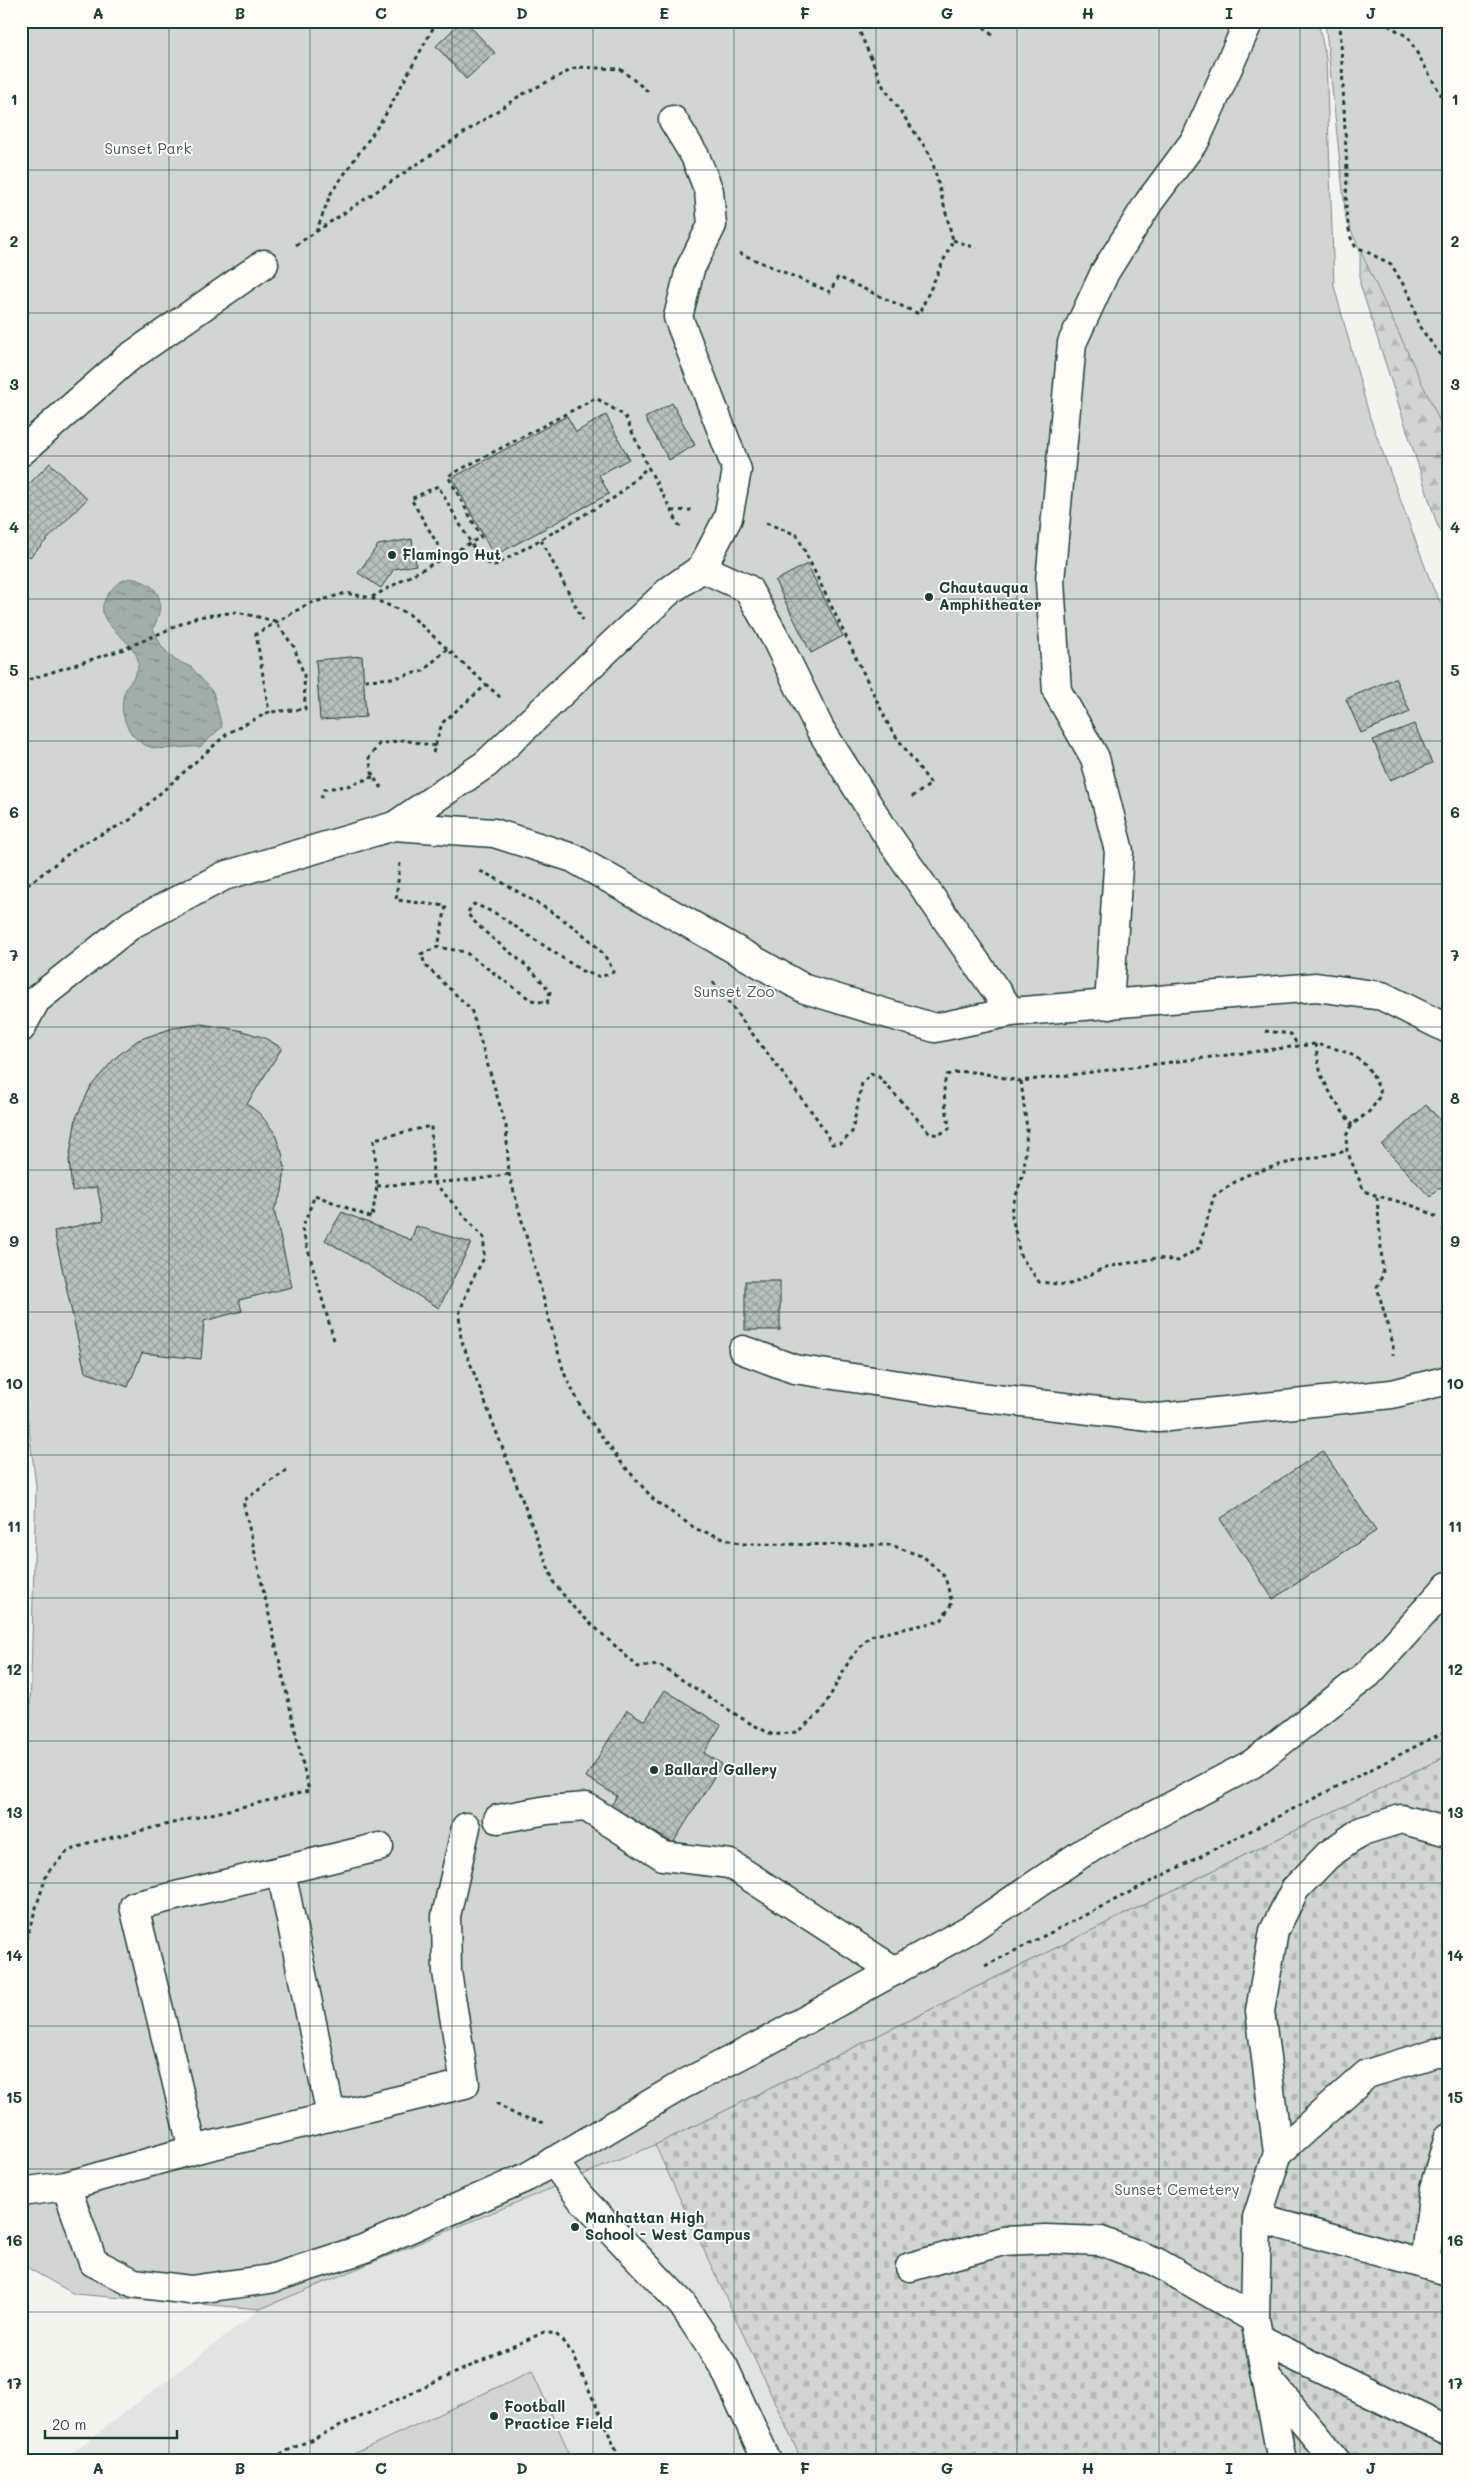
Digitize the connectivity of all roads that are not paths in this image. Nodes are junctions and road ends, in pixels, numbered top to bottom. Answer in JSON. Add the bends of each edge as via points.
{"nodes":[{"id":1,"x":1249,"y":21,"type":"edge"},
{"id":2,"x":672,"y":120,"type":"road end"},
{"id":3,"x":264,"y":264,"type":"road end"},
{"id":4,"x":21,"y":452,"type":"edge"},
{"id":5,"x":702,"y":568,"type":"junction"},
{"id":6,"x":394,"y":826,"type":"junction"},
{"id":7,"x":1109,"y":1005,"type":"junction"},
{"id":8,"x":1011,"y":1012,"type":"junction"},
{"id":9,"x":21,"y":1028,"type":"edge"},
{"id":10,"x":1448,"y":1029,"type":"edge"},
{"id":11,"x":743,"y":1350,"type":"dead end"},
{"id":12,"x":1448,"y":1380,"type":"edge"},
{"id":13,"x":1448,"y":1586,"type":"edge"},
{"id":14,"x":498,"y":1819,"type":"dead end"},
{"id":15,"x":466,"y":1827,"type":"dead end"},
{"id":16,"x":1448,"y":1832,"type":"edge"},
{"id":17,"x":379,"y":1847,"type":"dead end"},
{"id":18,"x":281,"y":1871,"type":"junction"},
{"id":19,"x":895,"y":1971,"type":"junction"},
{"id":20,"x":1448,"y":2053,"type":"edge"},
{"id":21,"x":331,"y":2116,"type":"junction"},
{"id":22,"x":1448,"y":2139,"type":"edge"},
{"id":23,"x":193,"y":2150,"type":"junction"},
{"id":24,"x":1278,"y":2153,"type":"junction"},
{"id":25,"x":554,"y":2161,"type":"junction"},
{"id":26,"x":66,"y":2186,"type":"junction"},
{"id":27,"x":21,"y":2192,"type":"edge"},
{"id":28,"x":1257,"y":2218,"type":"junction"},
{"id":29,"x":910,"y":2267,"type":"dead end"},
{"id":30,"x":1436,"y":2268,"type":"edge"},
{"id":31,"x":1257,"y":2329,"type":"junction"},
{"id":32,"x":1266,"y":2377,"type":"junction"},
{"id":33,"x":1448,"y":2431,"type":"edge"},
{"id":34,"x":767,"y":2461,"type":"edge"},
{"id":35,"x":1282,"y":2461,"type":"edge"},
{"id":36,"x":1336,"y":2461,"type":"edge"}],
"edges":[{"from":1,"to":7,"type":"street","via":[[1196,139],[1149,202],[1105,272],[1072,343],[1050,581],[1057,691],[1096,758],[1119,851]]},
{"from":2,"to":5,"type":"street","via":[[695,156],[709,191],[712,225],[690,269],[678,317],[737,470],[729,514]]},
{"from":3,"to":4,"type":"street","via":[[127,359]]},
{"from":5,"to":6,"type":"street","via":[[670,591],[486,764]]},
{"from":5,"to":8,"type":"street","via":[[748,589],[820,729],[878,821]]},
{"from":6,"to":8,"type":"street","via":[[494,833],[573,858],[805,989],[935,1028]]},
{"from":6,"to":9,"type":"street","via":[[224,876],[132,924],[36,1000]]},
{"from":7,"to":8,"type":"street"},
{"from":7,"to":10,"type":"street","via":[[1316,987],[1382,996]]},
{"from":11,"to":12,"type":"street","via":[[794,1369],[979,1397],[1158,1418],[1392,1394]]},
{"from":13,"to":19,"type":"street","via":[[1368,1674],[1252,1764],[1084,1852],[970,1929]]},
{"from":14,"to":19,"type":"street","via":[[586,1807],[663,1856],[730,1864]]},
{"from":15,"to":21,"type":"street","via":[[446,1916],[447,1972],[464,2084]]},
{"from":16,"to":24,"type":"street","via":[[1401,1819],[1362,1831],[1328,1855],[1295,1889],[1274,1931],[1260,2011]]},
{"from":17,"to":18,"type":"street"},
{"from":18,"to":21,"type":"street"},
{"from":18,"to":23,"type":"street","via":[[134,1906]]},
{"from":19,"to":25,"type":"street","via":[[682,2085]]},
{"from":20,"to":24,"type":"street","via":[[1435,2053],[1366,2074]]},
{"from":21,"to":23,"type":"street"},
{"from":22,"to":30,"type":"street","via":[[1434,2188]]},
{"from":23,"to":26,"type":"street"},
{"from":24,"to":28,"type":"street"},
{"from":25,"to":26,"type":"street","via":[[527,2177],[363,2248],[270,2279],[190,2290],[134,2283],[93,2262]]},
{"from":25,"to":34,"type":"street","via":[[580,2197],[682,2304],[724,2367]]},
{"from":26,"to":27,"type":"street"},
{"from":28,"to":30,"type":"street"},
{"from":28,"to":31,"type":"street"},
{"from":29,"to":31,"type":"street","via":[[1003,2241],[1101,2241],[1156,2262]]},
{"from":31,"to":32,"type":"street"},
{"from":31,"to":33,"type":"street"},
{"from":32,"to":35,"type":"street"},
{"from":32,"to":36,"type":"street"}]}
